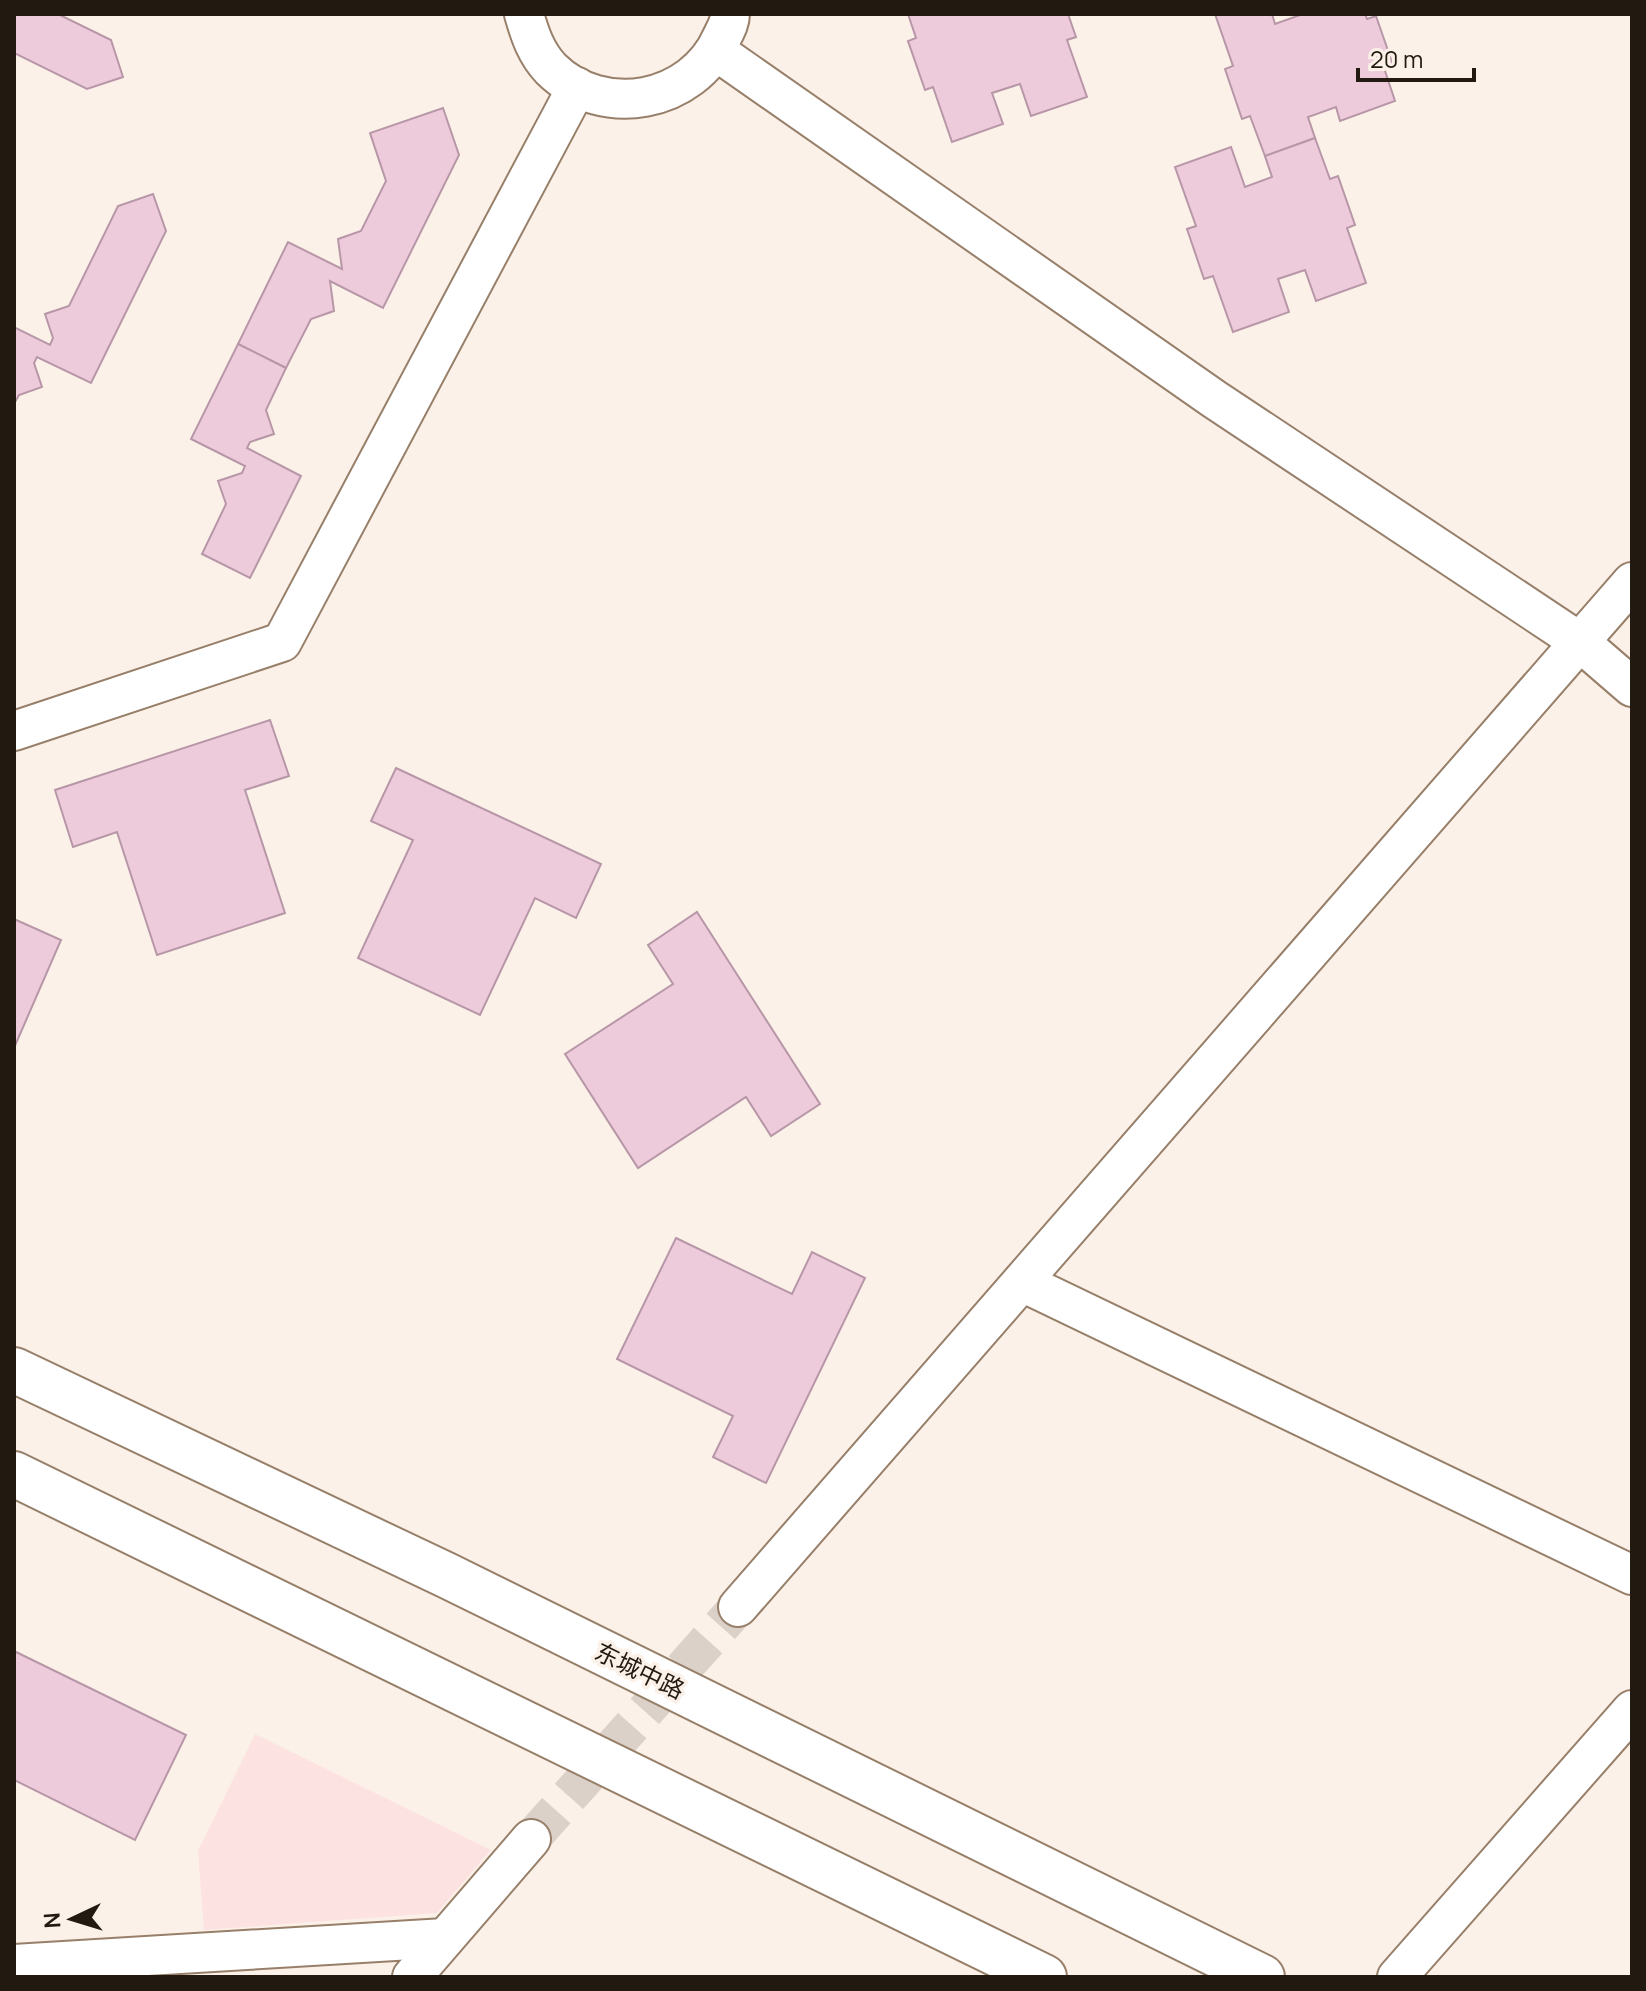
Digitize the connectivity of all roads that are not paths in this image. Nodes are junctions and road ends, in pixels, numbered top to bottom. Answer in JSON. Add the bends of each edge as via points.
{"nodes":[{"id":1,"x":524,"y":14,"type":"edge"},
{"id":2,"x":730,"y":14,"type":"edge"},
{"id":3,"x":716,"y":51,"type":"junction"},
{"id":4,"x":577,"y":87,"type":"junction"},
{"id":5,"x":1632,"y":582,"type":"edge"},
{"id":6,"x":1580,"y":642,"type":"junction"},
{"id":7,"x":1632,"y":687,"type":"edge"},
{"id":8,"x":14,"y":731,"type":"edge"},
{"id":9,"x":1022,"y":1282,"type":"junction"},
{"id":10,"x":14,"y":1370,"type":"edge"},
{"id":11,"x":14,"y":1474,"type":"edge"},
{"id":12,"x":1632,"y":1575,"type":"edge"},
{"id":13,"x":738,"y":1607,"type":"tunnel mouth"},
{"id":14,"x":1632,"y":1710,"type":"edge"},
{"id":15,"x":531,"y":1839,"type":"tunnel mouth"},
{"id":16,"x":445,"y":1938,"type":"junction"},
{"id":17,"x":14,"y":1964,"type":"edge"},
{"id":18,"x":412,"y":1977,"type":"edge"},
{"id":19,"x":1044,"y":1977,"type":"edge"},
{"id":20,"x":1262,"y":1977,"type":"edge"},
{"id":21,"x":1397,"y":1977,"type":"edge"}],
"edges":[{"from":1,"to":4,"type":"street","via":[[533,45],[552,69]]},
{"from":2,"to":3,"type":"street"},
{"from":3,"to":4,"type":"street","via":[[685,83],[648,98],[622,100]]},
{"from":3,"to":6,"type":"street","via":[[1214,399]]},
{"from":4,"to":8,"type":"street","via":[[282,642]]},
{"from":5,"to":6,"type":"street"},
{"from":6,"to":7,"type":"street"},
{"from":6,"to":9,"type":"street"},
{"from":9,"to":12,"type":"street"},
{"from":9,"to":13,"type":"street"},
{"from":10,"to":20,"type":"main road","name":"东城中路","via":[[446,1575]]},
{"from":11,"to":19,"type":"main road"},
{"from":14,"to":21,"type":"street"},
{"from":15,"to":16,"type":"street"},
{"from":16,"to":17,"type":"street"},
{"from":16,"to":18,"type":"street"}]}
